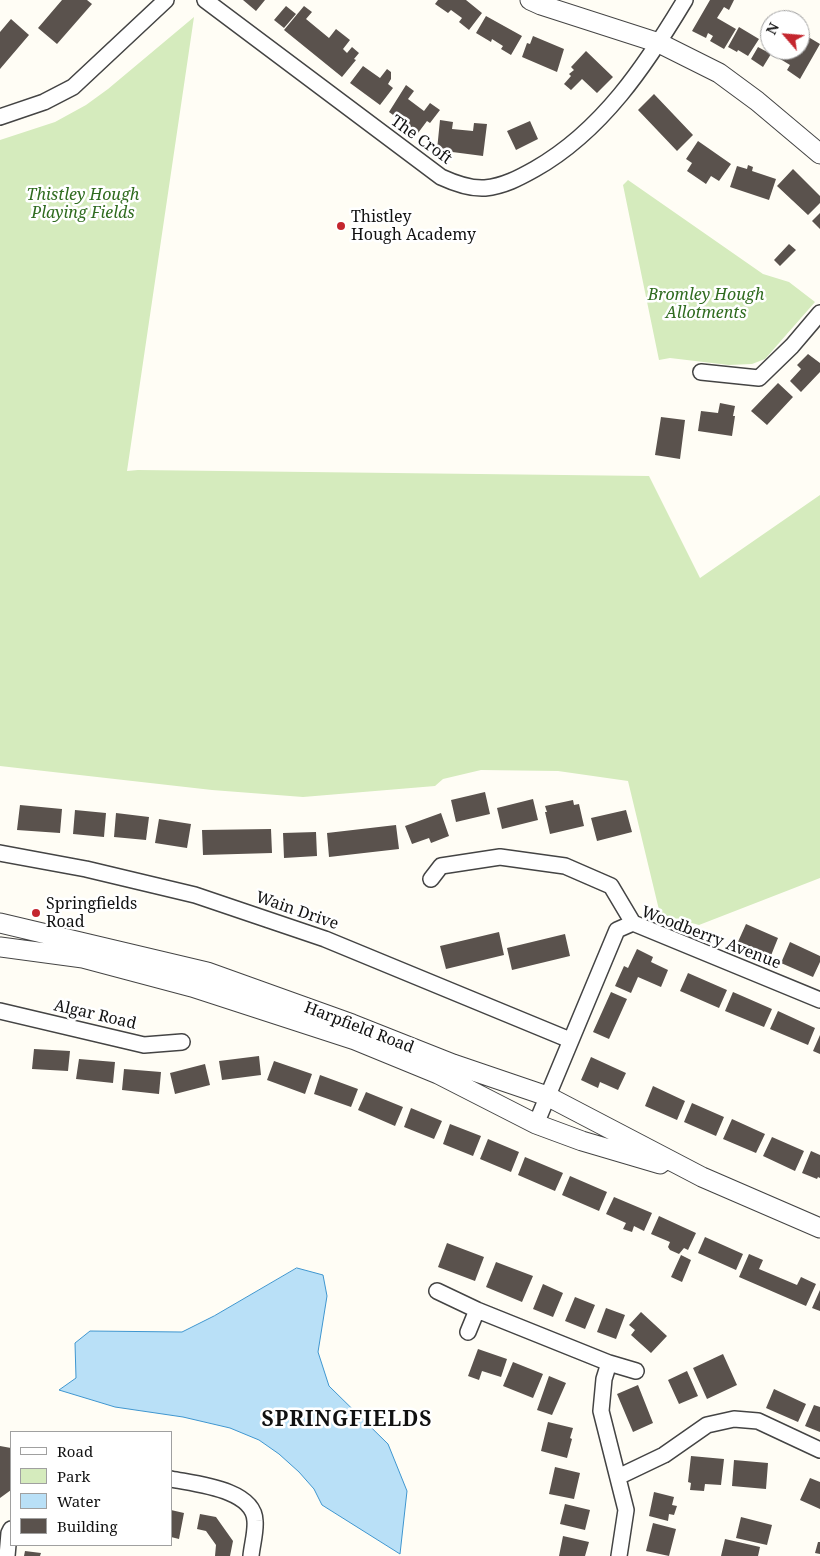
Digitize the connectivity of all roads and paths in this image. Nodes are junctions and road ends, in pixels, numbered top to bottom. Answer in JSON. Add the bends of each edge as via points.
{"nodes":[{"id":1,"x":166,"y":0,"type":"edge"},
{"id":2,"x":205,"y":0,"type":"edge"},
{"id":3,"x":530,"y":0,"type":"edge"},
{"id":4,"x":685,"y":0,"type":"edge"},
{"id":5,"x":659,"y":43,"type":"junction"},
{"id":6,"x":0,"y":117,"type":"edge"},
{"id":7,"x":818,"y":147,"type":"edge"},
{"id":8,"x":820,"y":313,"type":"edge"},
{"id":9,"x":702,"y":372,"type":"dead end"},
{"id":10,"x":0,"y":853,"type":"edge"},
{"id":11,"x":431,"y":879,"type":"dead end"},
{"id":12,"x":0,"y":923,"type":"edge"},
{"id":13,"x":633,"y":923,"type":"junction"},
{"id":14,"x":0,"y":947,"type":"edge"},
{"id":15,"x":820,"y":1000,"type":"edge"},
{"id":16,"x":0,"y":1011,"type":"edge"},
{"id":17,"x":570,"y":1040,"type":"junction"},
{"id":18,"x":182,"y":1042,"type":"dead end"},
{"id":19,"x":547,"y":1096,"type":"junction"},
{"id":20,"x":536,"y":1124,"type":"junction"},
{"id":21,"x":702,"y":1177,"type":"junction"},
{"id":22,"x":820,"y":1228,"type":"edge"},
{"id":23,"x":436,"y":1291,"type":"dead end"},
{"id":24,"x":476,"y":1310,"type":"junction"},
{"id":25,"x":468,"y":1332,"type":"dead end"},
{"id":26,"x":609,"y":1362,"type":"junction"},
{"id":27,"x":636,"y":1371,"type":"dead end"},
{"id":28,"x":820,"y":1450,"type":"edge"},
{"id":29,"x":618,"y":1477,"type":"junction"},
{"id":30,"x":172,"y":1479,"type":"edge"},
{"id":31,"x":10,"y":1531,"type":"edge"},
{"id":32,"x":7,"y":1556,"type":"edge"},
{"id":33,"x":251,"y":1556,"type":"edge"},
{"id":34,"x":619,"y":1556,"type":"edge"}],
"edges":[{"from":1,"to":6,"type":"street","via":[[73,88]]},
{"from":2,"to":5,"type":"street","name":"The Croft","via":[[441,177],[454,183],[483,188],[516,180],[550,161],[578,139],[615,102]]},
{"from":3,"to":5,"type":"street"},
{"from":4,"to":5,"type":"street","name":"The Croft"},
{"from":5,"to":7,"type":"street","via":[[720,74]]},
{"from":8,"to":9,"type":"street","via":[[759,378]]},
{"from":10,"to":17,"type":"street","name":"Wain Drive","via":[[195,894],[325,939]]},
{"from":11,"to":13,"type":"street","via":[[441,866],[500,857],[564,866],[611,886]]},
{"from":12,"to":19,"type":"street","name":"Harpfield Road","via":[[207,972]]},
{"from":13,"to":15,"type":"street","name":"Woodberry Avenue"},
{"from":13,"to":17,"type":"street","name":"Woodberry Avenue","via":[[617,930]]},
{"from":14,"to":20,"type":"street","name":"Harpfield Road","via":[[82,958],[192,987],[310,1025],[438,1074]]},
{"from":16,"to":18,"type":"street","name":"Algar Road","via":[[144,1045]]},
{"from":17,"to":19,"type":"street","name":"Woodberry Avenue"},
{"from":19,"to":20,"type":"street","name":"Woodberry Avenue"},
{"from":19,"to":21,"type":"street","name":"Harpfield Road"},
{"from":20,"to":21,"type":"street","name":"Harpfield Road"},
{"from":21,"to":22,"type":"street","name":"Harpfield Road"},
{"from":23,"to":24,"type":"street"},
{"from":24,"to":25,"type":"street"},
{"from":24,"to":26,"type":"street"},
{"from":26,"to":27,"type":"street"},
{"from":26,"to":29,"type":"street","via":[[601,1412]]},
{"from":28,"to":29,"type":"street","via":[[758,1421],[734,1419],[707,1425],[664,1455]]},
{"from":29,"to":34,"type":"street","via":[[626,1510]]},
{"from":30,"to":33,"type":"street","via":[[219,1490],[247,1503],[255,1520]]},
{"from":31,"to":32,"type":"street"}]}
